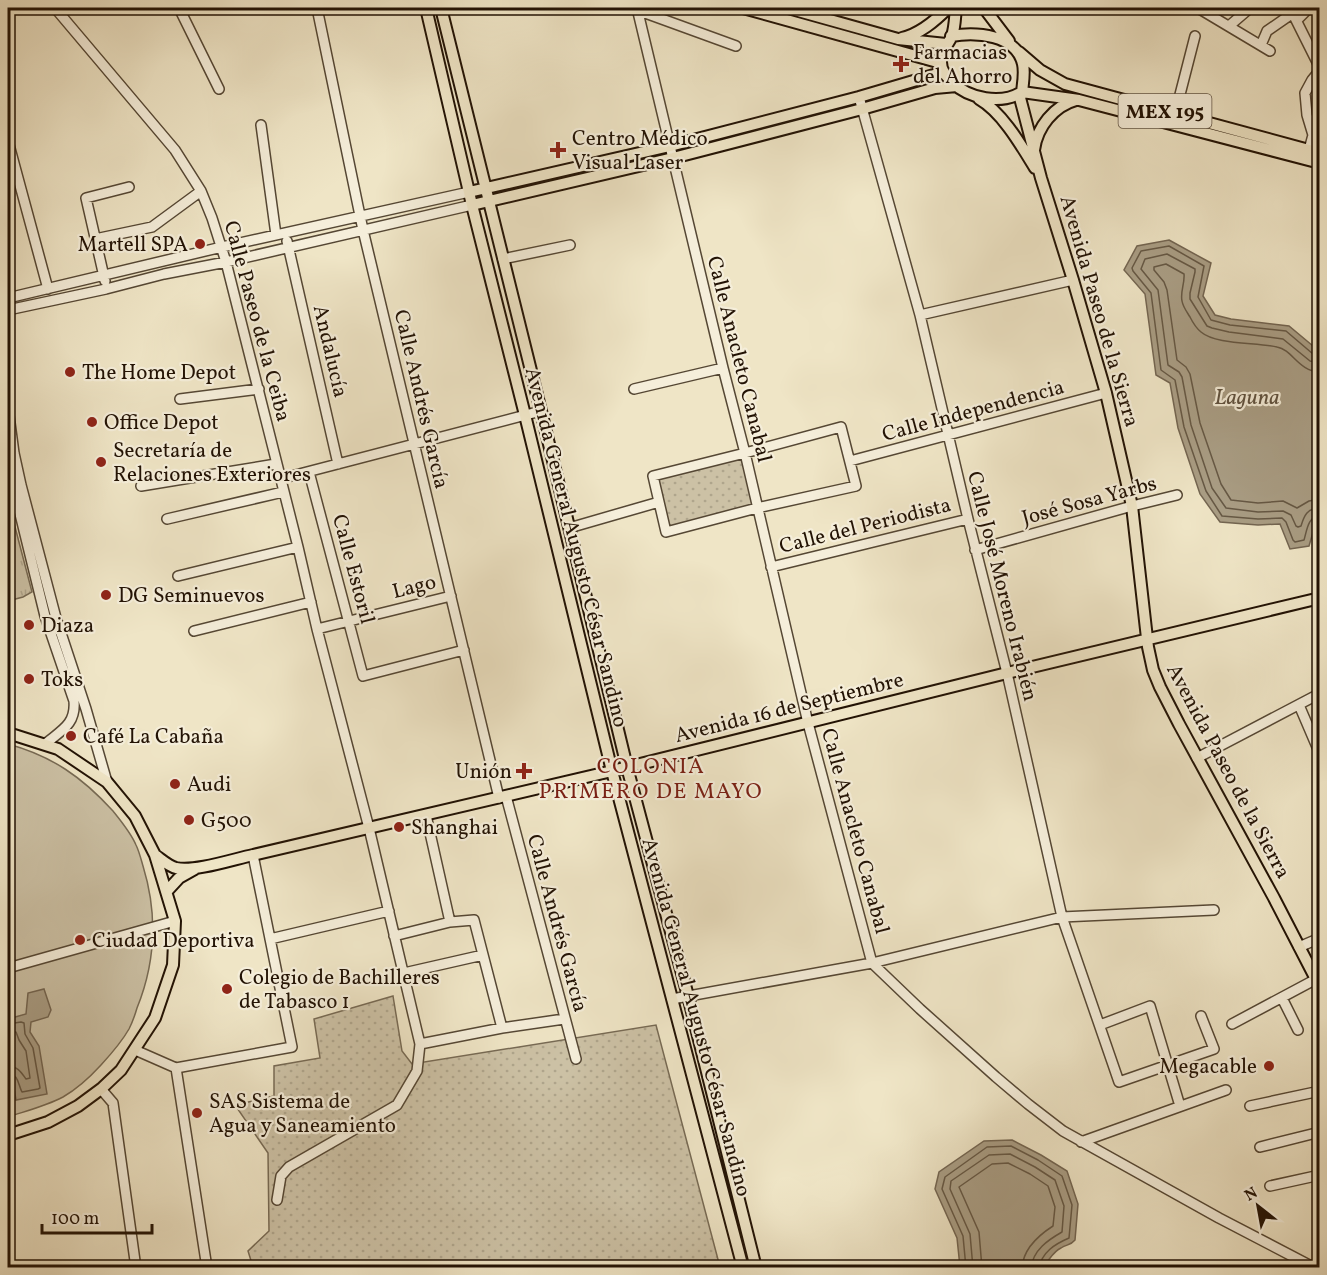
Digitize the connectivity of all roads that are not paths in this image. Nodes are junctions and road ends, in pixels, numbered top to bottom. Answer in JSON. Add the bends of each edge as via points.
{"nodes":[{"id":1,"x":55,"y":8,"type":"edge"},
{"id":2,"x":179,"y":8,"type":"edge"},
{"id":3,"x":316,"y":8,"type":"edge"},
{"id":4,"x":427,"y":8,"type":"edge"},
{"id":5,"x":441,"y":8,"type":"edge"},
{"id":6,"x":743,"y":8,"type":"edge"},
{"id":7,"x":787,"y":8,"type":"edge"},
{"id":8,"x":948,"y":8,"type":"edge"},
{"id":9,"x":956,"y":8,"type":"edge"},
{"id":10,"x":984,"y":8,"type":"edge"},
{"id":11,"x":1200,"y":8,"type":"edge"},
{"id":12,"x":1250,"y":8,"type":"edge"},
{"id":13,"x":1309,"y":8,"type":"edge"},
{"id":14,"x":637,"y":9,"type":"edge"},
{"id":15,"x":1293,"y":14,"type":"edge"},
{"id":16,"x":1229,"y":26,"type":"junction"},
{"id":17,"x":1195,"y":36,"type":"dead end"},
{"id":18,"x":895,"y":39,"type":"junction"},
{"id":19,"x":949,"y":40,"type":"junction"},
{"id":20,"x":1261,"y":45,"type":"junction"},
{"id":21,"x":736,"y":46,"type":"dead end"},
{"id":22,"x":1015,"y":48,"type":"junction"},
{"id":23,"x":1270,"y":51,"type":"dead end"},
{"id":24,"x":942,"y":68,"type":"junction"},
{"id":25,"x":1320,"y":69,"type":"edge"},
{"id":26,"x":957,"y":86,"type":"junction"},
{"id":27,"x":219,"y":89,"type":"dead end"},
{"id":28,"x":1021,"y":93,"type":"junction"},
{"id":29,"x":859,"y":97,"type":"junction"},
{"id":30,"x":976,"y":97,"type":"junction"},
{"id":31,"x":1079,"y":100,"type":"junction"},
{"id":32,"x":862,"y":108,"type":"junction"},
{"id":33,"x":1175,"y":114,"type":"junction"},
{"id":34,"x":261,"y":125,"type":"dead end"},
{"id":35,"x":8,"y":141,"type":"edge"},
{"id":36,"x":670,"y":146,"type":"junction"},
{"id":37,"x":1034,"y":150,"type":"junction"},
{"id":38,"x":1314,"y":152,"type":"edge"},
{"id":39,"x":673,"y":158,"type":"junction"},
{"id":40,"x":1320,"y":163,"type":"edge"},
{"id":41,"x":1041,"y":178,"type":"junction"},
{"id":42,"x":129,"y":187,"type":"dead end"},
{"id":43,"x":486,"y":188,"type":"junction"},
{"id":44,"x":201,"y":191,"type":"junction"},
{"id":45,"x":469,"y":192,"type":"junction"},
{"id":46,"x":489,"y":201,"type":"junction"},
{"id":47,"x":472,"y":205,"type":"junction"},
{"id":48,"x":360,"y":217,"type":"junction"},
{"id":49,"x":363,"y":230,"type":"junction"},
{"id":50,"x":281,"y":234,"type":"junction"},
{"id":51,"x":95,"y":239,"type":"junction"},
{"id":52,"x":570,"y":245,"type":"dead end"},
{"id":53,"x":222,"y":247,"type":"junction"},
{"id":54,"x":288,"y":247,"type":"junction"},
{"id":55,"x":504,"y":260,"type":"junction"},
{"id":56,"x":226,"y":262,"type":"junction"},
{"id":57,"x":104,"y":275,"type":"junction"},
{"id":58,"x":1073,"y":280,"type":"junction"},
{"id":59,"x":48,"y":289,"type":"junction"},
{"id":60,"x":106,"y":289,"type":"junction"},
{"id":61,"x":8,"y":298,"type":"edge"},
{"id":62,"x":8,"y":310,"type":"edge"},
{"id":63,"x":920,"y":315,"type":"junction"},
{"id":64,"x":723,"y":368,"type":"junction"},
{"id":65,"x":259,"y":389,"type":"junction"},
{"id":66,"x":634,"y":389,"type":"dead end"},
{"id":67,"x":1106,"y":393,"type":"junction"},
{"id":68,"x":180,"y":399,"type":"dead end"},
{"id":69,"x":8,"y":408,"type":"edge"},
{"id":70,"x":541,"y":411,"type":"junction"},
{"id":71,"x":525,"y":415,"type":"junction"},
{"id":72,"x":948,"y":435,"type":"junction"},
{"id":73,"x":414,"y":444,"type":"junction"},
{"id":74,"x":745,"y":453,"type":"junction"},
{"id":75,"x":850,"y":461,"type":"junction"},
{"id":76,"x":276,"y":464,"type":"junction"},
{"id":77,"x":338,"y":464,"type":"junction"},
{"id":78,"x":8,"y":465,"type":"edge"},
{"id":79,"x":309,"y":472,"type":"junction"},
{"id":80,"x":280,"y":479,"type":"junction"},
{"id":81,"x":141,"y":486,"type":"dead end"},
{"id":82,"x":283,"y":492,"type":"junction"},
{"id":83,"x":1177,"y":495,"type":"dead end"},
{"id":84,"x":659,"y":502,"type":"junction"},
{"id":85,"x":1132,"y":506,"type":"junction"},
{"id":86,"x":757,"y":508,"type":"junction"},
{"id":87,"x":167,"y":519,"type":"dead end"},
{"id":88,"x":968,"y":519,"type":"junction"},
{"id":89,"x":569,"y":528,"type":"junction"},
{"id":90,"x":298,"y":547,"type":"junction"},
{"id":91,"x":975,"y":550,"type":"junction"},
{"id":92,"x":771,"y":567,"type":"junction"},
{"id":93,"x":178,"y":576,"type":"dead end"},
{"id":94,"x":451,"y":596,"type":"junction"},
{"id":95,"x":1320,"y":598,"type":"edge"},
{"id":96,"x":311,"y":602,"type":"junction"},
{"id":97,"x":349,"y":621,"type":"junction"},
{"id":98,"x":317,"y":629,"type":"junction"},
{"id":99,"x":194,"y":631,"type":"dead end"},
{"id":100,"x":58,"y":638,"type":"junction"},
{"id":101,"x":1147,"y":639,"type":"junction"},
{"id":102,"x":464,"y":650,"type":"junction"},
{"id":103,"x":1007,"y":673,"type":"junction"},
{"id":104,"x":1317,"y":695,"type":"dead end"},
{"id":105,"x":1299,"y":705,"type":"junction"},
{"id":106,"x":808,"y":723,"type":"junction"},
{"id":107,"x":8,"y":733,"type":"edge"},
{"id":108,"x":45,"y":744,"type":"junction"},
{"id":109,"x":1320,"y":754,"type":"edge"},
{"id":110,"x":1197,"y":758,"type":"junction"},
{"id":111,"x":627,"y":767,"type":"junction"},
{"id":112,"x":612,"y":771,"type":"junction"},
{"id":113,"x":107,"y":782,"type":"junction"},
{"id":114,"x":502,"y":797,"type":"junction"},
{"id":115,"x":426,"y":815,"type":"junction"},
{"id":116,"x":369,"y":828,"type":"junction"},
{"id":117,"x":155,"y":855,"type":"junction"},
{"id":118,"x":253,"y":855,"type":"junction"},
{"id":119,"x":198,"y":867,"type":"junction"},
{"id":120,"x":167,"y":891,"type":"junction"},
{"id":121,"x":1214,"y":910,"type":"dead end"},
{"id":122,"x":389,"y":911,"type":"junction"},
{"id":123,"x":1062,"y":917,"type":"junction"},
{"id":124,"x":175,"y":921,"type":"junction"},
{"id":125,"x":450,"y":922,"type":"junction"},
{"id":126,"x":394,"y":936,"type":"junction"},
{"id":127,"x":1320,"y":938,"type":"edge"},
{"id":128,"x":270,"y":939,"type":"junction"},
{"id":129,"x":1299,"y":947,"type":"junction"},
{"id":130,"x":483,"y":955,"type":"junction"},
{"id":131,"x":872,"y":963,"type":"junction"},
{"id":132,"x":8,"y":968,"type":"edge"},
{"id":133,"x":404,"y":973,"type":"junction"},
{"id":134,"x":1318,"y":981,"type":"edge"},
{"id":135,"x":688,"y":996,"type":"junction"},
{"id":136,"x":1282,"y":998,"type":"junction"},
{"id":137,"x":672,"y":999,"type":"junction"},
{"id":138,"x":1200,"y":1016,"type":"dead end"},
{"id":139,"x":564,"y":1019,"type":"junction"},
{"id":140,"x":1232,"y":1024,"type":"dead end"},
{"id":141,"x":1100,"y":1025,"type":"junction"},
{"id":142,"x":501,"y":1028,"type":"junction"},
{"id":143,"x":1298,"y":1030,"type":"dead end"},
{"id":144,"x":420,"y":1044,"type":"junction"},
{"id":145,"x":135,"y":1050,"type":"junction"},
{"id":146,"x":576,"y":1059,"type":"dead end"},
{"id":147,"x":1168,"y":1065,"type":"junction"},
{"id":148,"x":176,"y":1068,"type":"junction"},
{"id":149,"x":101,"y":1089,"type":"junction"},
{"id":150,"x":1226,"y":1090,"type":"dead end"},
{"id":151,"x":1320,"y":1090,"type":"edge"},
{"id":152,"x":1180,"y":1106,"type":"junction"},
{"id":153,"x":1250,"y":1106,"type":"dead end"},
{"id":154,"x":1320,"y":1132,"type":"edge"},
{"id":155,"x":8,"y":1135,"type":"edge"},
{"id":156,"x":1081,"y":1142,"type":"junction"},
{"id":157,"x":1260,"y":1147,"type":"dead end"},
{"id":158,"x":1320,"y":1174,"type":"edge"},
{"id":159,"x":1270,"y":1186,"type":"dead end"},
{"id":160,"x":277,"y":1200,"type":"dead end"},
{"id":161,"x":136,"y":1268,"type":"edge"},
{"id":162,"x":207,"y":1268,"type":"edge"},
{"id":163,"x":743,"y":1268,"type":"edge"},
{"id":164,"x":756,"y":1268,"type":"edge"},
{"id":165,"x":1315,"y":1268,"type":"edge"}],
"edges":[{"from":1,"to":44,"type":"street","name":"Calle Paseo de la Ceiba","via":[[176,150]]},
{"from":2,"to":27,"type":"street"},
{"from":3,"to":48,"type":"street","name":"Calle Andrés García"},
{"from":4,"to":45,"type":"main road","name":"Avenida General Augusto César Sandino"},
{"from":5,"to":43,"type":"main road","name":"Avenida General Augusto César Sandino"},
{"from":6,"to":24,"type":"main road"},
{"from":7,"to":18,"type":"main road"},
{"from":8,"to":18,"type":"main road","via":[[927,27]]},
{"from":9,"to":19,"type":"main road"},
{"from":10,"to":22,"type":"main road"},
{"from":11,"to":16,"type":"street"},
{"from":12,"to":16,"type":"street"},
{"from":13,"to":15,"type":"street"},
{"from":14,"to":21,"type":"street"},
{"from":14,"to":36,"type":"street","name":"Calle Anacleto Canabal"},
{"from":15,"to":20,"type":"street","via":[[1269,29]]},
{"from":15,"to":25,"type":"street"},
{"from":16,"to":20,"type":"street"},
{"from":17,"to":33,"type":"street"},
{"from":18,"to":19,"type":"main road"},
{"from":19,"to":22,"type":"main road","via":[[977,34]]},
{"from":19,"to":24,"type":"main road","via":[[942,54]]},
{"from":20,"to":23,"type":"street"},
{"from":22,"to":28,"type":"main road","via":[[1024,71]]},
{"from":22,"to":33,"type":"main road","number":"MEX 195","via":[[1040,70],[1065,84]]},
{"from":24,"to":26,"type":"main road"},
{"from":24,"to":29,"type":"main road"},
{"from":25,"to":38,"type":"street","via":[[1305,93]]},
{"from":26,"to":30,"type":"main road"},
{"from":26,"to":32,"type":"main road","via":[[935,88]]},
{"from":28,"to":30,"type":"main road","via":[[999,98]]},
{"from":28,"to":31,"type":"main road","number":"MEX 195"},
{"from":28,"to":37,"type":"main road","name":"Avenida Paseo de la Sierra"},
{"from":29,"to":32,"type":"street","name":"Calle José Moreno Irabién"},
{"from":29,"to":36,"type":"main road"},
{"from":30,"to":41,"type":"main road","name":"Avenida Paseo de la Sierra","via":[[994,110]]},
{"from":31,"to":37,"type":"main road","via":[[1052,114],[1039,132]]},
{"from":31,"to":40,"type":"main road","number":"MEX 195"},
{"from":32,"to":39,"type":"main road"},
{"from":32,"to":63,"type":"street","name":"Calle José Moreno Irabién"},
{"from":33,"to":38,"type":"main road","number":"MEX 195"},
{"from":34,"to":50,"type":"street","name":"Andalucía"},
{"from":35,"to":59,"type":"street"},
{"from":36,"to":39,"type":"street","name":"Calle Anacleto Canabal"},
{"from":36,"to":43,"type":"main road"},
{"from":37,"to":41,"type":"main road","name":"Avenida Paseo de la Sierra"},
{"from":39,"to":46,"type":"main road"},
{"from":39,"to":64,"type":"street","name":"Calle Anacleto Canabal"},
{"from":41,"to":58,"type":"main road","name":"Avenida Paseo de la Sierra"},
{"from":42,"to":51,"type":"street","via":[[86,198]]},
{"from":43,"to":45,"type":"main road"},
{"from":43,"to":46,"type":"main road","name":"Avenida General Augusto César Sandino"},
{"from":44,"to":51,"type":"street","via":[[152,227]]},
{"from":44,"to":53,"type":"street","name":"Calle Paseo de la Ceiba"},
{"from":45,"to":47,"type":"main road","name":"Avenida General Augusto César Sandino"},
{"from":45,"to":48,"type":"street"},
{"from":46,"to":47,"type":"main road"},
{"from":46,"to":55,"type":"main road","name":"Avenida General Augusto César Sandino"},
{"from":47,"to":49,"type":"street"},
{"from":47,"to":71,"type":"main road","name":"Avenida General Augusto César Sandino"},
{"from":48,"to":49,"type":"street","name":"Calle Andrés García"},
{"from":48,"to":50,"type":"street"},
{"from":49,"to":54,"type":"street"},
{"from":49,"to":73,"type":"street","name":"Calle Andrés García"},
{"from":50,"to":53,"type":"street"},
{"from":50,"to":54,"type":"street","name":"Andalucía"},
{"from":51,"to":57,"type":"street"},
{"from":52,"to":55,"type":"street"},
{"from":53,"to":56,"type":"street","name":"Calle Paseo de la Ceiba"},
{"from":53,"to":57,"type":"street"},
{"from":54,"to":56,"type":"street"},
{"from":54,"to":77,"type":"street","name":"Andalucía"},
{"from":55,"to":70,"type":"main road","name":"Avenida General Augusto César Sandino"},
{"from":56,"to":60,"type":"street"},
{"from":56,"to":65,"type":"street","name":"Calle Paseo de la Ceiba"},
{"from":57,"to":59,"type":"street"},
{"from":57,"to":60,"type":"street"},
{"from":58,"to":63,"type":"street"},
{"from":58,"to":67,"type":"main road","name":"Avenida Paseo de la Sierra"},
{"from":59,"to":61,"type":"street"},
{"from":60,"to":62,"type":"street"},
{"from":63,"to":72,"type":"street","name":"Calle José Moreno Irabién"},
{"from":64,"to":66,"type":"street"},
{"from":64,"to":74,"type":"street","name":"Calle Anacleto Canabal"},
{"from":65,"to":68,"type":"street"},
{"from":65,"to":76,"type":"street","name":"Calle Paseo de la Ceiba"},
{"from":67,"to":72,"type":"street","name":"Calle Independencia"},
{"from":67,"to":85,"type":"main road","name":"Avenida Paseo de la Sierra"},
{"from":69,"to":100,"type":"street","via":[[21,485]]},
{"from":70,"to":71,"type":"street"},
{"from":70,"to":89,"type":"main road","name":"Avenida General Augusto César Sandino"},
{"from":71,"to":73,"type":"street"},
{"from":71,"to":112,"type":"main road","name":"Avenida General Augusto César Sandino"},
{"from":72,"to":75,"type":"street","name":"Calle Independencia"},
{"from":72,"to":88,"type":"street","name":"Calle José Moreno Irabién"},
{"from":73,"to":77,"type":"street"},
{"from":73,"to":94,"type":"street","name":"Calle Andrés García"},
{"from":74,"to":75,"type":"street","via":[[841,427]]},
{"from":74,"to":84,"type":"street","via":[[653,476]]},
{"from":74,"to":86,"type":"street","name":"Calle Anacleto Canabal"},
{"from":75,"to":86,"type":"street","via":[[856,486]]},
{"from":76,"to":80,"type":"street","name":"Calle Paseo de la Ceiba"},
{"from":76,"to":81,"type":"street"},
{"from":77,"to":79,"type":"street"},
{"from":78,"to":100,"type":"street","via":[[40,598]]},
{"from":79,"to":80,"type":"street"},
{"from":79,"to":97,"type":"street","name":"Calle Estoril"},
{"from":80,"to":82,"type":"street","name":"Calle Paseo de la Ceiba"},
{"from":82,"to":87,"type":"street"},
{"from":82,"to":90,"type":"street","name":"Calle Paseo de la Ceiba"},
{"from":83,"to":85,"type":"street","name":"José Sosa Yarbs"},
{"from":84,"to":86,"type":"street","via":[[666,532]]},
{"from":84,"to":89,"type":"street"},
{"from":85,"to":91,"type":"street","name":"José Sosa Yarbs"},
{"from":85,"to":101,"type":"main road","name":"Avenida Paseo de la Sierra"},
{"from":86,"to":92,"type":"street","name":"Calle Anacleto Canabal"},
{"from":88,"to":91,"type":"street","name":"Calle José Moreno Irabién"},
{"from":88,"to":92,"type":"street","name":"Calle del Periodista"},
{"from":89,"to":111,"type":"main road","name":"Avenida General Augusto César Sandino"},
{"from":90,"to":93,"type":"street"},
{"from":90,"to":96,"type":"street","name":"Calle Paseo de la Ceiba"},
{"from":91,"to":103,"type":"street","name":"Calle José Moreno Irabién"},
{"from":92,"to":106,"type":"street","name":"Calle Anacleto Canabal"},
{"from":94,"to":97,"type":"street","name":"Lago"},
{"from":94,"to":102,"type":"street","name":"Calle Andrés García"},
{"from":95,"to":101,"type":"main road","name":"Avenida 16 de Septiembre"},
{"from":96,"to":98,"type":"street","name":"Calle Paseo de la Ceiba"},
{"from":96,"to":99,"type":"street"},
{"from":97,"to":98,"type":"street","name":"Lago"},
{"from":97,"to":102,"type":"street","name":"Calle Estoril","via":[[363,676]]},
{"from":98,"to":116,"type":"street","name":"Calle Paseo de la Ceiba"},
{"from":100,"to":108,"type":"street","via":[[75,712],[70,722]]},
{"from":100,"to":113,"type":"street"},
{"from":101,"to":103,"type":"main road","name":"Avenida 16 de Septiembre"},
{"from":101,"to":110,"type":"main road","name":"Avenida Paseo de la Sierra","via":[[1160,687]]},
{"from":102,"to":114,"type":"street","name":"Calle Andrés García"},
{"from":103,"to":106,"type":"main road","name":"Avenida 16 de Septiembre"},
{"from":103,"to":123,"type":"street","name":"Calle José Moreno Irabién"},
{"from":104,"to":105,"type":"street"},
{"from":105,"to":109,"type":"street"},
{"from":105,"to":110,"type":"street"},
{"from":106,"to":111,"type":"main road","name":"Avenida 16 de Septiembre"},
{"from":106,"to":131,"type":"street","name":"Calle Anacleto Canabal"},
{"from":107,"to":108,"type":"main road"},
{"from":108,"to":113,"type":"main road"},
{"from":110,"to":129,"type":"main road","name":"Avenida Paseo de la Sierra"},
{"from":111,"to":112,"type":"main road","name":"Avenida 16 de Septiembre"},
{"from":111,"to":135,"type":"main road","name":"Avenida General Augusto César Sandino"},
{"from":112,"to":114,"type":"main road","name":"Avenida 16 de Septiembre"},
{"from":112,"to":137,"type":"main road","name":"Avenida General Augusto César Sandino"},
{"from":113,"to":117,"type":"main road","via":[[135,816]]},
{"from":114,"to":115,"type":"main road","name":"Avenida 16 de Septiembre"},
{"from":114,"to":139,"type":"street","name":"Calle Andrés García"},
{"from":115,"to":116,"type":"main road","name":"Avenida 16 de Septiembre"},
{"from":115,"to":125,"type":"street"},
{"from":116,"to":118,"type":"main road","name":"Avenida 16 de Septiembre"},
{"from":116,"to":122,"type":"street","name":"Calle Paseo de la Ceiba"},
{"from":117,"to":119,"type":"main road","name":"Avenida 16 de Septiembre","via":[[174,867]]},
{"from":117,"to":120,"type":"main road"},
{"from":118,"to":119,"type":"main road","name":"Avenida 16 de Septiembre"},
{"from":118,"to":128,"type":"street"},
{"from":119,"to":120,"type":"main road","name":"Avenida 16 de Septiembre"},
{"from":120,"to":124,"type":"main road"},
{"from":121,"to":123,"type":"street"},
{"from":122,"to":126,"type":"street","name":"Calle Paseo de la Ceiba"},
{"from":122,"to":128,"type":"street"},
{"from":123,"to":131,"type":"street"},
{"from":123,"to":141,"type":"street","name":"Calle José Moreno Irabién"},
{"from":124,"to":132,"type":"street"},
{"from":124,"to":145,"type":"main road","via":[[173,965],[155,1018]]},
{"from":125,"to":126,"type":"street"},
{"from":125,"to":130,"type":"street","via":[[474,920]]},
{"from":126,"to":133,"type":"street","name":"Calle Paseo de la Ceiba"},
{"from":127,"to":129,"type":"street"},
{"from":128,"to":148,"type":"street","via":[[292,1047]]},
{"from":129,"to":134,"type":"main road","name":"Avenida Paseo de la Sierra"},
{"from":130,"to":133,"type":"street"},
{"from":130,"to":142,"type":"street"},
{"from":131,"to":135,"type":"street"},
{"from":131,"to":156,"type":"street","name":"Calle Anacleto Canabal","via":[[996,1077]]},
{"from":133,"to":144,"type":"street","name":"Calle Paseo de la Ceiba"},
{"from":134,"to":136,"type":"street"},
{"from":135,"to":137,"type":"street"},
{"from":135,"to":164,"type":"main road","name":"Avenida General Augusto César Sandino"},
{"from":136,"to":140,"type":"street"},
{"from":136,"to":143,"type":"street"},
{"from":137,"to":163,"type":"main road","name":"Avenida General Augusto César Sandino"},
{"from":138,"to":147,"type":"street","via":[[1214,1048]]},
{"from":139,"to":142,"type":"street"},
{"from":139,"to":146,"type":"street","name":"Calle Andrés García"},
{"from":141,"to":147,"type":"street","name":"Calle José Moreno Irabién","via":[[1119,1082]]},
{"from":141,"to":147,"type":"street","via":[[1150,1006]]},
{"from":142,"to":144,"type":"street"},
{"from":144,"to":160,"type":"street","via":[[417,1071],[397,1105],[289,1167],[281,1176]]},
{"from":145,"to":148,"type":"street"},
{"from":145,"to":149,"type":"main road"},
{"from":147,"to":152,"type":"street"},
{"from":148,"to":162,"type":"street"},
{"from":149,"to":155,"type":"main road","via":[[48,1122]]},
{"from":149,"to":161,"type":"street","via":[[113,1103]]},
{"from":150,"to":152,"type":"street"},
{"from":151,"to":153,"type":"street"},
{"from":152,"to":156,"type":"street"},
{"from":154,"to":157,"type":"street"},
{"from":156,"to":165,"type":"street","name":"Calle Anacleto Canabal"},
{"from":158,"to":159,"type":"street"}]}
